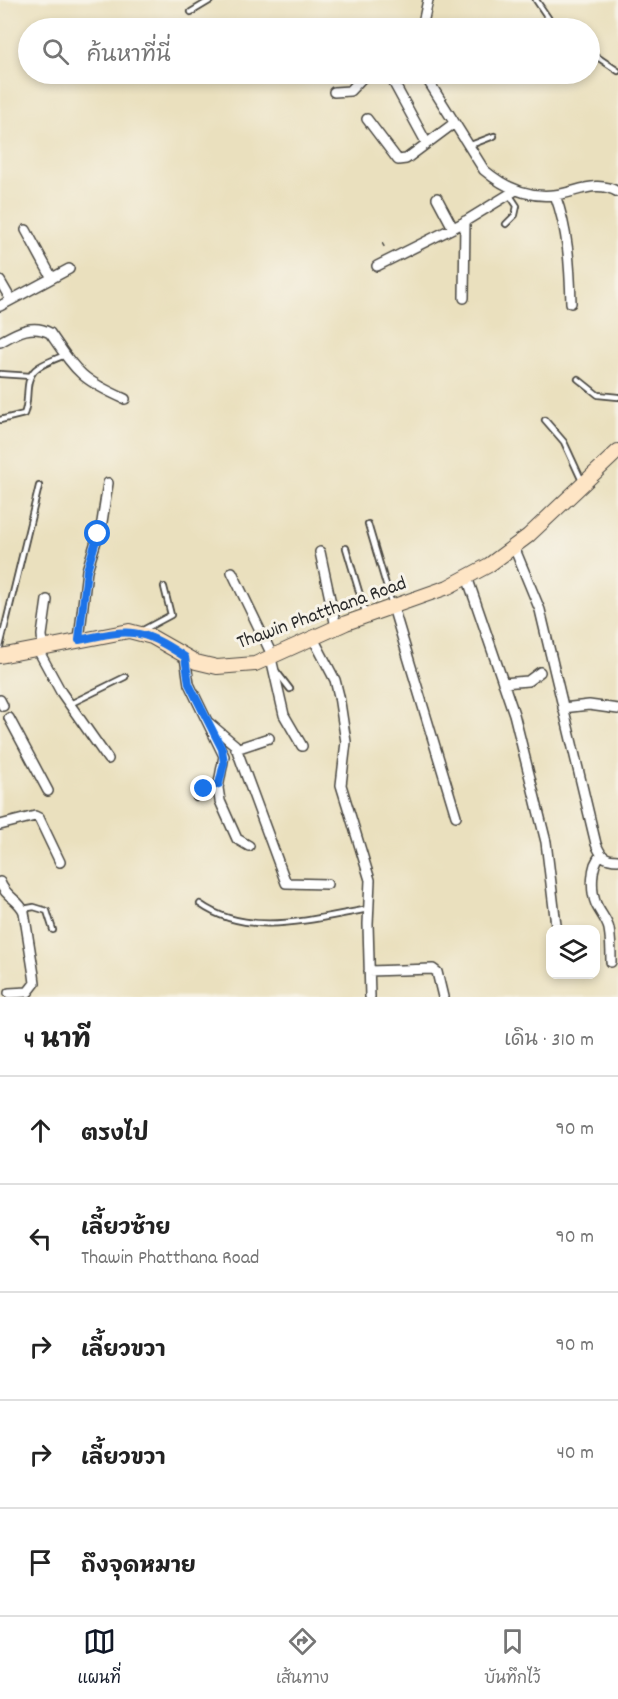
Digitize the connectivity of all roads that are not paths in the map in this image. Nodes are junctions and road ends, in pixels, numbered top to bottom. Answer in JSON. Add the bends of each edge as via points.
{"nodes":[{"id":1,"x":211,"y":0,"type":"edge"},
{"id":2,"x":428,"y":0,"type":"edge"},
{"id":3,"x":536,"y":0,"type":"edge"},
{"id":4,"x":191,"y":12,"type":"dead end"},
{"id":5,"x":424,"y":18,"type":"edge"},
{"id":6,"x":548,"y":18,"type":"edge"},
{"id":7,"x":600,"y":59,"type":"edge"},
{"id":8,"x":618,"y":71,"type":"edge"},
{"id":9,"x":358,"y":84,"type":"edge"},
{"id":10,"x":394,"y":84,"type":"edge"},
{"id":11,"x":430,"y":84,"type":"edge"},
{"id":12,"x":334,"y":92,"type":"dead end"},
{"id":13,"x":367,"y":119,"type":"dead end"},
{"id":14,"x":453,"y":123,"type":"junction"},
{"id":15,"x":494,"y":136,"type":"dead end"},
{"id":16,"x":426,"y":142,"type":"junction"},
{"id":17,"x":468,"y":146,"type":"junction"},
{"id":18,"x":513,"y":192,"type":"junction"},
{"id":19,"x":618,"y":192,"type":"edge"},
{"id":20,"x":555,"y":195,"type":"junction"},
{"id":21,"x":437,"y":198,"type":"dead end"},
{"id":22,"x":465,"y":221,"type":"junction"},
{"id":23,"x":506,"y":224,"type":"dead end"},
{"id":24,"x":453,"y":228,"type":"junction"},
{"id":25,"x":26,"y":230,"type":"dead end"},
{"id":26,"x":377,"y":266,"type":"dead end"},
{"id":27,"x":69,"y":268,"type":"dead end"},
{"id":28,"x":52,"y":278,"type":"junction"},
{"id":29,"x":0,"y":281,"type":"edge"},
{"id":30,"x":464,"y":298,"type":"dead end"},
{"id":31,"x":11,"y":300,"type":"junction"},
{"id":32,"x":571,"y":303,"type":"dead end"},
{"id":33,"x":0,"y":306,"type":"edge"},
{"id":34,"x":0,"y":342,"type":"edge"},
{"id":35,"x":65,"y":355,"type":"junction"},
{"id":36,"x":0,"y":374,"type":"edge"},
{"id":37,"x":31,"y":376,"type":"junction"},
{"id":38,"x":578,"y":379,"type":"dead end"},
{"id":39,"x":618,"y":397,"type":"edge"},
{"id":40,"x":125,"y":399,"type":"dead end"},
{"id":41,"x":0,"y":420,"type":"edge"},
{"id":42,"x":545,"y":420,"type":"dead end"},
{"id":43,"x":618,"y":451,"type":"edge"},
{"id":44,"x":108,"y":483,"type":"dead end"},
{"id":45,"x":584,"y":484,"type":"junction"},
{"id":46,"x":39,"y":486,"type":"dead end"},
{"id":47,"x":368,"y":524,"type":"dead end"},
{"id":48,"x":514,"y":547,"type":"junction"},
{"id":49,"x":346,"y":548,"type":"dead end"},
{"id":50,"x":320,"y":552,"type":"dead end"},
{"id":51,"x":232,"y":572,"type":"dead end"},
{"id":52,"x":467,"y":577,"type":"junction"},
{"id":53,"x":164,"y":587,"type":"dead end"},
{"id":54,"x":48,"y":600,"type":"dead end"},
{"id":55,"x":393,"y":607,"type":"junction"},
{"id":56,"x":366,"y":615,"type":"junction"},
{"id":57,"x":336,"y":627,"type":"junction"},
{"id":58,"x":139,"y":632,"type":"junction"},
{"id":59,"x":313,"y":638,"type":"junction"},
{"id":60,"x":79,"y":640,"type":"junction"},
{"id":61,"x":0,"y":647,"type":"edge"},
{"id":62,"x":40,"y":648,"type":"junction"},
{"id":63,"x":0,"y":656,"type":"edge"},
{"id":64,"x":185,"y":657,"type":"junction"},
{"id":65,"x":272,"y":661,"type":"junction"},
{"id":66,"x":540,"y":672,"type":"dead end"},
{"id":67,"x":125,"y":677,"type":"dead end"},
{"id":68,"x":503,"y":683,"type":"junction"},
{"id":69,"x":290,"y":689,"type":"dead end"},
{"id":70,"x":70,"y":704,"type":"junction"},
{"id":71,"x":563,"y":708,"type":"junction"},
{"id":72,"x":618,"y":710,"type":"edge"},
{"id":73,"x":9,"y":718,"type":"dead end"},
{"id":74,"x":209,"y":723,"type":"junction"},
{"id":75,"x":269,"y":738,"type":"dead end"},
{"id":76,"x":302,"y":746,"type":"dead end"},
{"id":77,"x":236,"y":749,"type":"junction"},
{"id":78,"x":108,"y":759,"type":"dead end"},
{"id":79,"x":219,"y":784,"type":"junction"},
{"id":80,"x":48,"y":791,"type":"dead end"},
{"id":81,"x":196,"y":798,"type":"dead end"},
{"id":82,"x":456,"y":816,"type":"dead end"},
{"id":83,"x":0,"y":825,"type":"edge"},
{"id":84,"x":249,"y":846,"type":"dead end"},
{"id":85,"x":601,"y":855,"type":"junction"},
{"id":86,"x":618,"y":860,"type":"edge"},
{"id":87,"x":60,"y":862,"type":"dead end"},
{"id":88,"x":0,"y":882,"type":"edge"},
{"id":89,"x":327,"y":884,"type":"dead end"},
{"id":90,"x":200,"y":904,"type":"dead end"},
{"id":91,"x":23,"y":909,"type":"junction"},
{"id":92,"x":369,"y":909,"type":"junction"},
{"id":93,"x":556,"y":925,"type":"dead end"},
{"id":94,"x":53,"y":930,"type":"dead end"},
{"id":95,"x":611,"y":962,"type":"dead end"},
{"id":96,"x":369,"y":971,"type":"junction"},
{"id":97,"x":9,"y":993,"type":"dead end"},
{"id":98,"x":370,"y":997,"type":"edge"},
{"id":99,"x":443,"y":997,"type":"edge"}],
"edges":[{"from":1,"to":4,"type":"lane"},
{"from":2,"to":5,"type":"street"},
{"from":3,"to":6,"type":"lane"},
{"from":7,"to":8,"type":"lane"},
{"from":9,"to":12,"type":"street","via":[[350,91]]},
{"from":10,"to":16,"type":"street"},
{"from":11,"to":14,"type":"street"},
{"from":13,"to":16,"type":"street","via":[[398,160],[406,159]]},
{"from":14,"to":16,"type":"street"},
{"from":14,"to":17,"type":"street"},
{"from":15,"to":17,"type":"lane"},
{"from":17,"to":18,"type":"street","via":[[484,170]]},
{"from":18,"to":20,"type":"street"},
{"from":18,"to":22,"type":"street"},
{"from":18,"to":23,"type":"lane","via":[[518,206]]},
{"from":19,"to":20,"type":"street","via":[[602,186]]},
{"from":20,"to":32,"type":"street","via":[[565,227]]},
{"from":21,"to":24,"type":"street"},
{"from":22,"to":24,"type":"street"},
{"from":22,"to":30,"type":"street"},
{"from":24,"to":26,"type":"street"},
{"from":25,"to":28,"type":"street"},
{"from":27,"to":28,"type":"street"},
{"from":28,"to":31,"type":"street"},
{"from":29,"to":31,"type":"street"},
{"from":31,"to":33,"type":"street"},
{"from":34,"to":35,"type":"street","via":[[37,328],[50,333]]},
{"from":35,"to":37,"type":"lane","via":[[34,370]]},
{"from":35,"to":40,"type":"street","via":[[91,384]]},
{"from":36,"to":37,"type":"lane"},
{"from":37,"to":41,"type":"lane","via":[[24,414]]},
{"from":38,"to":39,"type":"lane","via":[[598,395]]},
{"from":42,"to":45,"type":"lane","via":[[564,442]]},
{"from":43,"to":45,"type":"street","name":"Thawin Phatthana Road"},
{"from":44,"to":60,"type":"street","via":[[102,522],[87,570]]},
{"from":45,"to":48,"type":"street","name":"Thawin Phatthana Road"},
{"from":46,"to":61,"type":"lane"},
{"from":47,"to":55,"type":"lane"},
{"from":48,"to":52,"type":"street","name":"Thawin Phatthana Road"},
{"from":48,"to":71,"type":"street","via":[[540,610]]},
{"from":49,"to":56,"type":"lane"},
{"from":50,"to":57,"type":"street"},
{"from":51,"to":65,"type":"street"},
{"from":52,"to":55,"type":"street","name":"Thawin Phatthana Road"},
{"from":52,"to":68,"type":"street"},
{"from":53,"to":58,"type":"lane","via":[[171,615]]},
{"from":54,"to":62,"type":"street"},
{"from":55,"to":56,"type":"street","name":"Thawin Phatthana Road"},
{"from":55,"to":82,"type":"street"},
{"from":56,"to":57,"type":"street","name":"Thawin Phatthana Road"},
{"from":57,"to":59,"type":"street","name":"Thawin Phatthana Road"},
{"from":58,"to":60,"type":"street","name":"Thawin Phatthana Road"},
{"from":58,"to":64,"type":"street","name":"Thawin Phatthana Road"},
{"from":59,"to":65,"type":"street","name":"Thawin Phatthana Road"},
{"from":59,"to":92,"type":"street","via":[[339,696],[346,742],[341,785],[370,880]]},
{"from":60,"to":62,"type":"street","name":"Thawin Phatthana Road"},
{"from":62,"to":63,"type":"street","name":"Thawin Phatthana Road"},
{"from":62,"to":70,"type":"street"},
{"from":64,"to":65,"type":"street","name":"Thawin Phatthana Road","via":[[217,667]]},
{"from":64,"to":74,"type":"street","via":[[189,684]]},
{"from":65,"to":69,"type":"lane"},
{"from":65,"to":76,"type":"street","via":[[284,716]]},
{"from":66,"to":68,"type":"street","via":[[528,681]]},
{"from":67,"to":70,"type":"lane"},
{"from":68,"to":93,"type":"street","via":[[546,842]]},
{"from":70,"to":78,"type":"street"},
{"from":71,"to":72,"type":"street","via":[[589,705]]},
{"from":71,"to":85,"type":"street"},
{"from":73,"to":80,"type":"street"},
{"from":74,"to":77,"type":"street","via":[[229,738]]},
{"from":74,"to":79,"type":"street","via":[[224,756]]},
{"from":75,"to":77,"type":"street"},
{"from":77,"to":89,"type":"street","via":[[286,883]]},
{"from":79,"to":81,"type":"lane","via":[[204,789]]},
{"from":79,"to":84,"type":"street","via":[[219,801],[237,839]]},
{"from":83,"to":87,"type":"street","via":[[35,816],[44,825]]},
{"from":85,"to":86,"type":"street"},
{"from":85,"to":95,"type":"street","via":[[595,860],[593,891],[609,927]]},
{"from":88,"to":91,"type":"street","via":[[7,896]]},
{"from":90,"to":92,"type":"lane","via":[[214,914],[255,923]]},
{"from":91,"to":94,"type":"lane","via":[[47,911]]},
{"from":91,"to":97,"type":"street","via":[[35,983],[28,992]]},
{"from":92,"to":96,"type":"street"},
{"from":96,"to":98,"type":"street"},
{"from":96,"to":99,"type":"street","via":[[433,969]]}]}
